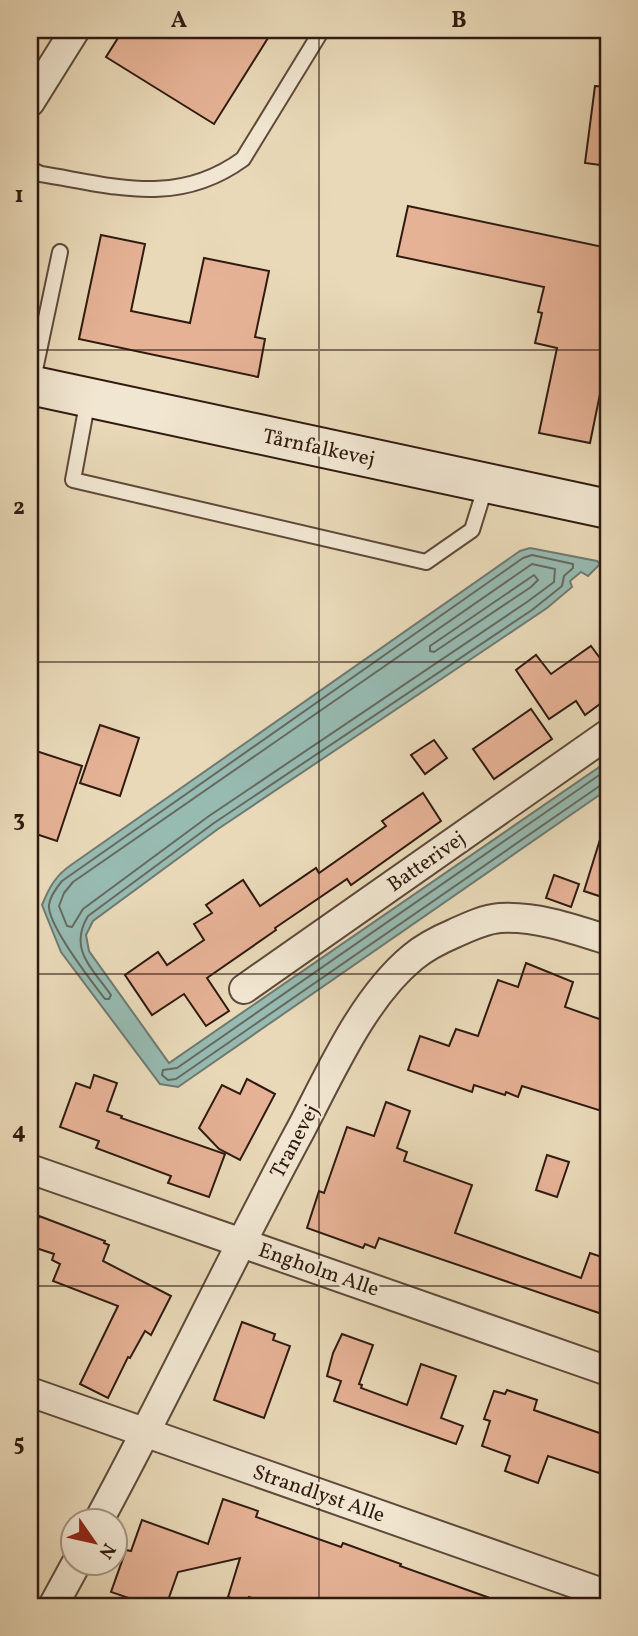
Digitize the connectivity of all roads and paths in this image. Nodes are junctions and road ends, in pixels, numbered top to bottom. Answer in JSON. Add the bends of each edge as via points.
{"nodes":[{"id":1,"x":75,"y":30,"type":"edge"},
{"id":2,"x":322,"y":30,"type":"edge"},
{"id":3,"x":30,"y":102,"type":"edge"},
{"id":4,"x":30,"y":169,"type":"edge"},
{"id":5,"x":60,"y":252,"type":"dead end"},
{"id":6,"x":31,"y":385,"type":"edge"},
{"id":7,"x":88,"y":398,"type":"junction"},
{"id":8,"x":487,"y":483,"type":"junction"},
{"id":9,"x":608,"y":509,"type":"edge"},
{"id":10,"x":608,"y":734,"type":"edge"},
{"id":11,"x":608,"y":940,"type":"edge"},
{"id":12,"x":244,"y":989,"type":"dead end"},
{"id":13,"x":30,"y":1169,"type":"edge"},
{"id":14,"x":241,"y":1241,"type":"junction"},
{"id":15,"x":608,"y":1371,"type":"edge"},
{"id":16,"x":30,"y":1392,"type":"edge"},
{"id":17,"x":146,"y":1433,"type":"junction"},
{"id":18,"x":107,"y":1506,"type":"edge"},
{"id":19,"x":70,"y":1576,"type":"edge"},
{"id":20,"x":608,"y":1595,"type":"edge"},
{"id":21,"x":53,"y":1606,"type":"edge"}],
"edges":[{"from":1,"to":3,"type":"street"},
{"from":2,"to":4,"type":"lane","via":[[243,159],[223,174],[145,191]]},
{"from":5,"to":6,"type":"lane"},
{"from":6,"to":7,"type":"street","name":"Tårnfalkevej"},
{"from":7,"to":8,"type":"street","name":"Tårnfalkevej"},
{"from":7,"to":8,"type":"lane","via":[[73,480],[426,562],[472,530]]},
{"from":8,"to":9,"type":"street","name":"Tårnfalkevej"},
{"from":10,"to":12,"type":"street","name":"Batterivej"},
{"from":11,"to":14,"type":"street","name":"Tranevej","via":[[567,926],[498,918],[443,938],[414,956],[362,1019]]},
{"from":13,"to":14,"type":"street","name":"Engholm Alle"},
{"from":14,"to":15,"type":"street","name":"Engholm Alle"},
{"from":14,"to":17,"type":"street","name":"Tranevej"},
{"from":16,"to":17,"type":"street","name":"Strandlyst Alle"},
{"from":17,"to":18,"type":"street","name":"Tranevej"},
{"from":17,"to":20,"type":"street","name":"Strandlyst Alle"},
{"from":19,"to":21,"type":"street"}]}
